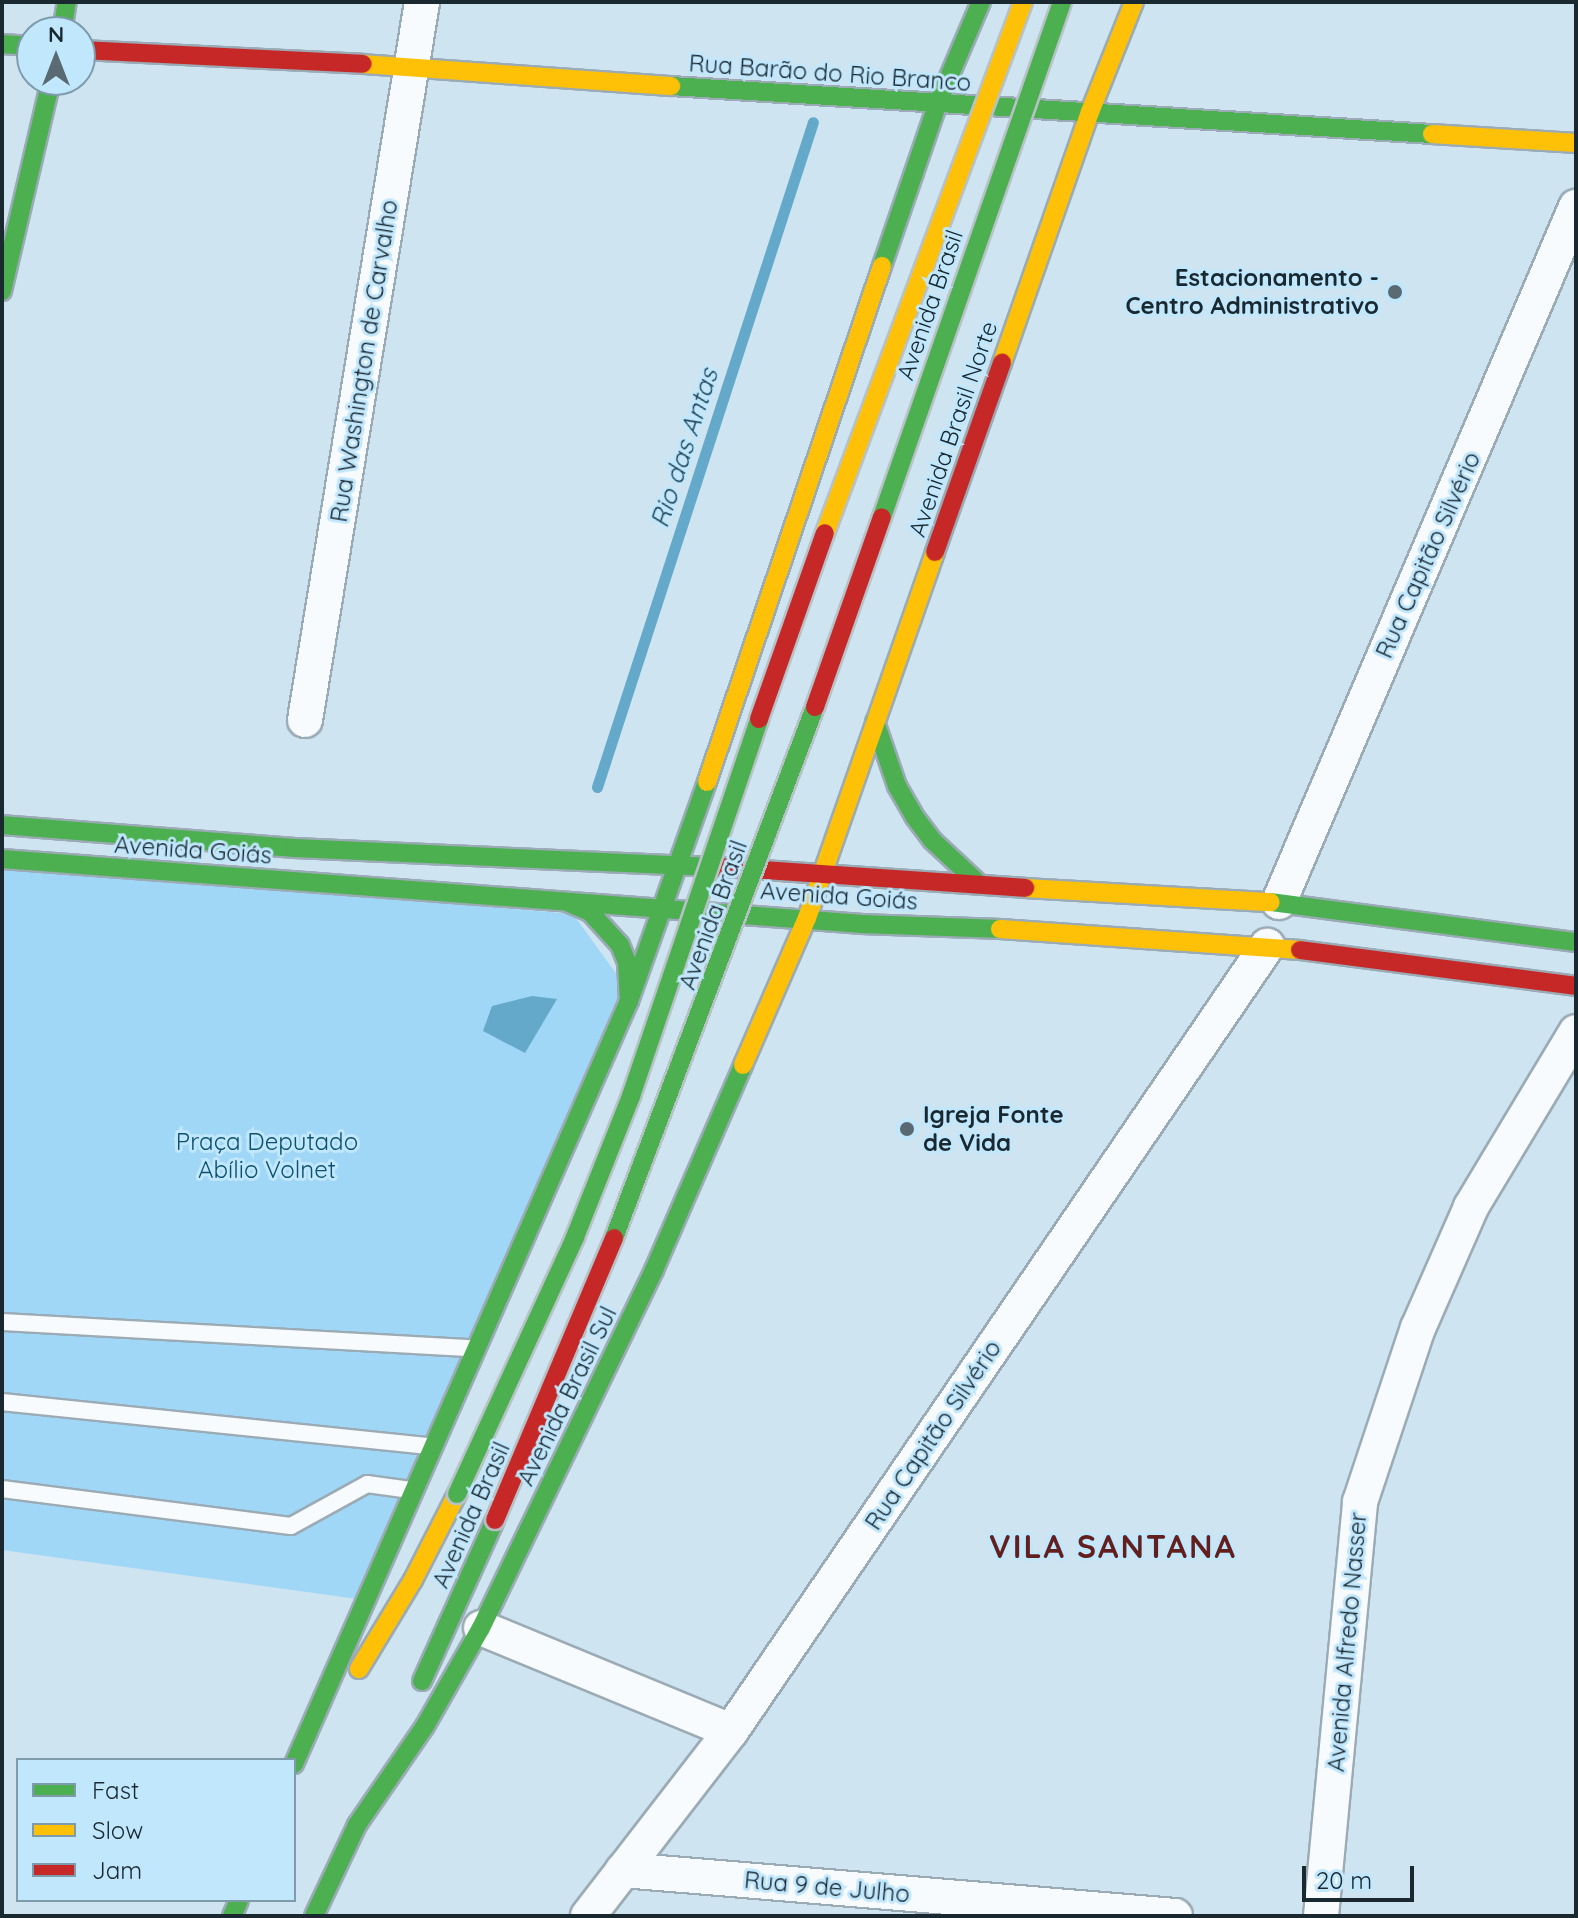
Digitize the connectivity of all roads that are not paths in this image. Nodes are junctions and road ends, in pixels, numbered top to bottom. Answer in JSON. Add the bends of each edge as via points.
{"nodes":[{"id":1,"x":422,"y":2,"type":"edge"},
{"id":2,"x":981,"y":2,"type":"edge"},
{"id":3,"x":1023,"y":2,"type":"edge"},
{"id":4,"x":1062,"y":2,"type":"edge"},
{"id":5,"x":1134,"y":2,"type":"edge"},
{"id":6,"x":96,"y":51,"type":"edge"},
{"id":7,"x":413,"y":67,"type":"junction"},
{"id":8,"x":47,"y":96,"type":"edge"},
{"id":9,"x":937,"y":105,"type":"junction"},
{"id":10,"x":1090,"y":112,"type":"junction"},
{"id":11,"x":1576,"y":143,"type":"edge"},
{"id":12,"x":1576,"y":207,"type":"edge"},
{"id":13,"x":2,"y":291,"type":"edge"},
{"id":14,"x":305,"y":720,"type":"dead end"},
{"id":15,"x":875,"y":722,"type":"junction"},
{"id":16,"x":2,"y":825,"type":"edge"},
{"id":17,"x":2,"y":859,"type":"edge"},
{"id":18,"x":678,"y":864,"type":"junction"},
{"id":19,"x":824,"y":875,"type":"junction"},
{"id":20,"x":978,"y":883,"type":"junction"},
{"id":21,"x":1279,"y":902,"type":"junction"},
{"id":22,"x":569,"y":903,"type":"junction"},
{"id":23,"x":664,"y":907,"type":"junction"},
{"id":24,"x":807,"y":918,"type":"junction"},
{"id":25,"x":1576,"y":942,"type":"edge"},
{"id":26,"x":1267,"y":946,"type":"junction"},
{"id":27,"x":1576,"y":986,"type":"edge"},
{"id":28,"x":629,"y":1001,"type":"junction"},
{"id":29,"x":1576,"y":1032,"type":"edge"},
{"id":30,"x":2,"y":1322,"type":"edge"},
{"id":31,"x":478,"y":1348,"type":"junction"},
{"id":32,"x":2,"y":1402,"type":"edge"},
{"id":33,"x":432,"y":1447,"type":"junction"},
{"id":34,"x":2,"y":1489,"type":"edge"},
{"id":35,"x":413,"y":1491,"type":"junction"},
{"id":36,"x":481,"y":1628,"type":"junction"},
{"id":37,"x":416,"y":1694,"type":"dead end"},
{"id":38,"x":403,"y":1723,"type":"dead end"},
{"id":39,"x":731,"y":1731,"type":"junction"},
{"id":40,"x":296,"y":1759,"type":"edge"},
{"id":41,"x":296,"y":1760,"type":"edge"},
{"id":42,"x":357,"y":1825,"type":"junction"},
{"id":43,"x":623,"y":1870,"type":"junction"},
{"id":44,"x":314,"y":1916,"type":"edge"},
{"id":45,"x":588,"y":1916,"type":"edge"},
{"id":46,"x":1175,"y":1916,"type":"edge"},
{"id":47,"x":1321,"y":1916,"type":"edge"}],
"edges":[{"from":1,"to":7,"type":"street","name":"Rua Washington de Carvalho"},
{"from":2,"to":9,"type":"main road"},
{"from":3,"to":41,"type":"main road","name":"Avenida Brasil","bridge":true,"via":[[788,634],[631,1096],[575,1237],[457,1494],[380,1637]]},
{"from":4,"to":37,"type":"main road","name":"Avenida Brasil","bridge":true,"via":[[823,687],[639,1180]]},
{"from":5,"to":10,"type":"main road","name":"Avenida Brasil Norte"},
{"from":6,"to":7,"type":"main road","name":"Rua Barão do Rio Branco"},
{"from":7,"to":9,"type":"main road","name":"Rua Barão do Rio Branco"},
{"from":7,"to":14,"type":"street","name":"Rua Washington de Carvalho"},
{"from":8,"to":13,"type":"main road"},
{"from":9,"to":10,"type":"main road","name":"Rua Barão do Rio Branco"},
{"from":9,"to":18,"type":"main road"},
{"from":10,"to":11,"type":"main road","name":"Rua Barão do Rio Branco"},
{"from":10,"to":15,"type":"main road","name":"Avenida Brasil Norte"},
{"from":12,"to":21,"type":"street","name":"Rua Capitão Silvério"},
{"from":15,"to":19,"type":"main road","name":"Avenida Brasil Norte"},
{"from":15,"to":20,"type":"main road","via":[[888,765],[914,816]]},
{"from":16,"to":18,"type":"main road","name":"Avenida Goiás","via":[[295,848]]},
{"from":17,"to":22,"type":"main road","name":"Avenida Goiás"},
{"from":18,"to":19,"type":"main road","name":"Avenida Goiás"},
{"from":18,"to":23,"type":"main road"},
{"from":19,"to":20,"type":"main road","name":"Avenida Goiás"},
{"from":19,"to":24,"type":"main road","name":"Avenida Brasil Sul"},
{"from":20,"to":21,"type":"main road","name":"Avenida Goiás"},
{"from":21,"to":25,"type":"main road","name":"Avenida Goiás"},
{"from":22,"to":23,"type":"main road","name":"Avenida Goiás"},
{"from":22,"to":28,"type":"main road","via":[[590,912],[620,945],[627,962]]},
{"from":23,"to":24,"type":"main road","name":"Avenida Goiás"},
{"from":23,"to":28,"type":"main road"},
{"from":24,"to":26,"type":"main road","name":"Avenida Goiás"},
{"from":24,"to":36,"type":"main road","name":"Avenida Brasil Sul","via":[[654,1270]]},
{"from":26,"to":27,"type":"main road","name":"Avenida Goiás"},
{"from":26,"to":39,"type":"street","name":"Rua Capitão Silvério"},
{"from":28,"to":31,"type":"main road"},
{"from":29,"to":47,"type":"street","name":"Avenida Alfredo Nasser","via":[[1471,1207],[1418,1328],[1360,1502]]},
{"from":30,"to":31,"type":"lane"},
{"from":31,"to":33,"type":"main road"},
{"from":32,"to":33,"type":"lane"},
{"from":33,"to":35,"type":"main road"},
{"from":34,"to":35,"type":"lane","via":[[291,1526],[367,1484]]},
{"from":35,"to":40,"type":"main road"},
{"from":36,"to":39,"type":"street"},
{"from":36,"to":42,"type":"main road","name":"Avenida Brasil Sul","via":[[425,1726]]},
{"from":38,"to":42,"type":"main road"},
{"from":39,"to":43,"type":"street","name":"Rua Capitão Silvério"},
{"from":42,"to":44,"type":"main road","name":"Avenida Brasil Sul"},
{"from":43,"to":45,"type":"street","name":"Rua Capitão Silvério"},
{"from":43,"to":46,"type":"street","name":"Rua 9 de Julho"}]}
